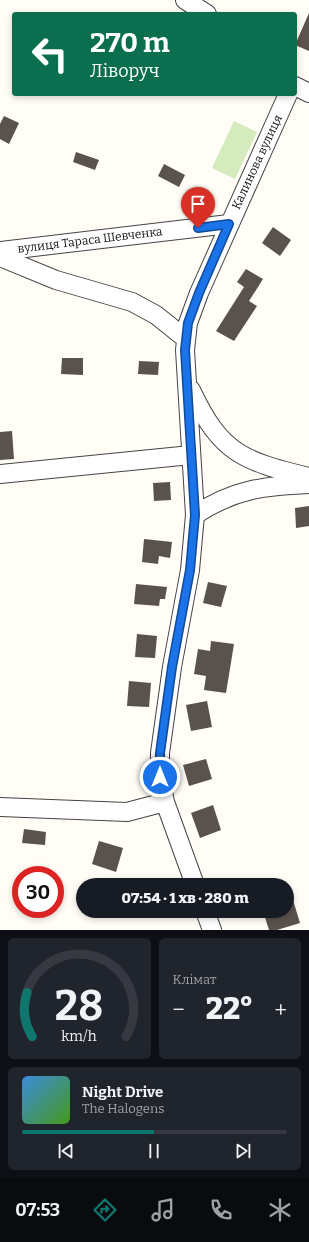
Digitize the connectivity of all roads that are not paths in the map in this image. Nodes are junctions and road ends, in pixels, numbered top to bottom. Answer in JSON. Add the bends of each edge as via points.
{"nodes":[{"id":1,"x":185,"y":0,"type":"edge"},
{"id":2,"x":203,"y":12,"type":"edge"},
{"id":3,"x":297,"y":87,"type":"edge"},
{"id":4,"x":309,"y":93,"type":"edge"},
{"id":5,"x":287,"y":96,"type":"edge"},
{"id":6,"x":229,"y":224,"type":"junction"},
{"id":7,"x":0,"y":251,"type":"edge"},
{"id":8,"x":0,"y":257,"type":"edge"},
{"id":9,"x":186,"y":339,"type":"junction"},
{"id":10,"x":187,"y":380,"type":"junction"},
{"id":11,"x":191,"y":456,"type":"junction"},
{"id":12,"x":0,"y":474,"type":"edge"},
{"id":13,"x":309,"y":477,"type":"edge"},
{"id":14,"x":309,"y":484,"type":"edge"},
{"id":15,"x":195,"y":515,"type":"junction"},
{"id":16,"x":165,"y":802,"type":"junction"},
{"id":17,"x":0,"y":807,"type":"edge"},
{"id":18,"x":192,"y":878,"type":"edge"},
{"id":19,"x":208,"y":918,"type":"edge"},
{"id":20,"x":212,"y":930,"type":"edge"}],
"edges":[{"from":1,"to":2,"type":"street"},
{"from":3,"to":4,"type":"street"},
{"from":5,"to":6,"type":"street","name":"Калинова вулиця"},
{"from":6,"to":7,"type":"street","name":"вулиця Тараса Шевченка"},
{"from":6,"to":9,"type":"street","name":"Калинова вулиця","via":[[199,293],[188,323]]},
{"from":8,"to":9,"type":"street","via":[[56,280],[132,302],[156,315]]},
{"from":9,"to":10,"type":"street","name":"Калинова вулиця"},
{"from":10,"to":11,"type":"street","name":"Калинова вулиця"},
{"from":10,"to":13,"type":"street","via":[[202,414],[221,440],[240,455],[258,463]]},
{"from":11,"to":12,"type":"street"},
{"from":11,"to":15,"type":"street","name":"Калинова вулиця"},
{"from":14,"to":15,"type":"street","via":[[258,487],[213,503]]},
{"from":15,"to":16,"type":"street","name":"Калинова вулиця","via":[[190,570],[172,667],[160,753],[160,777]]},
{"from":16,"to":17,"type":"street","via":[[127,812]]},
{"from":16,"to":18,"type":"street","name":"Калинова вулиця"},
{"from":19,"to":20,"type":"street"}]}
